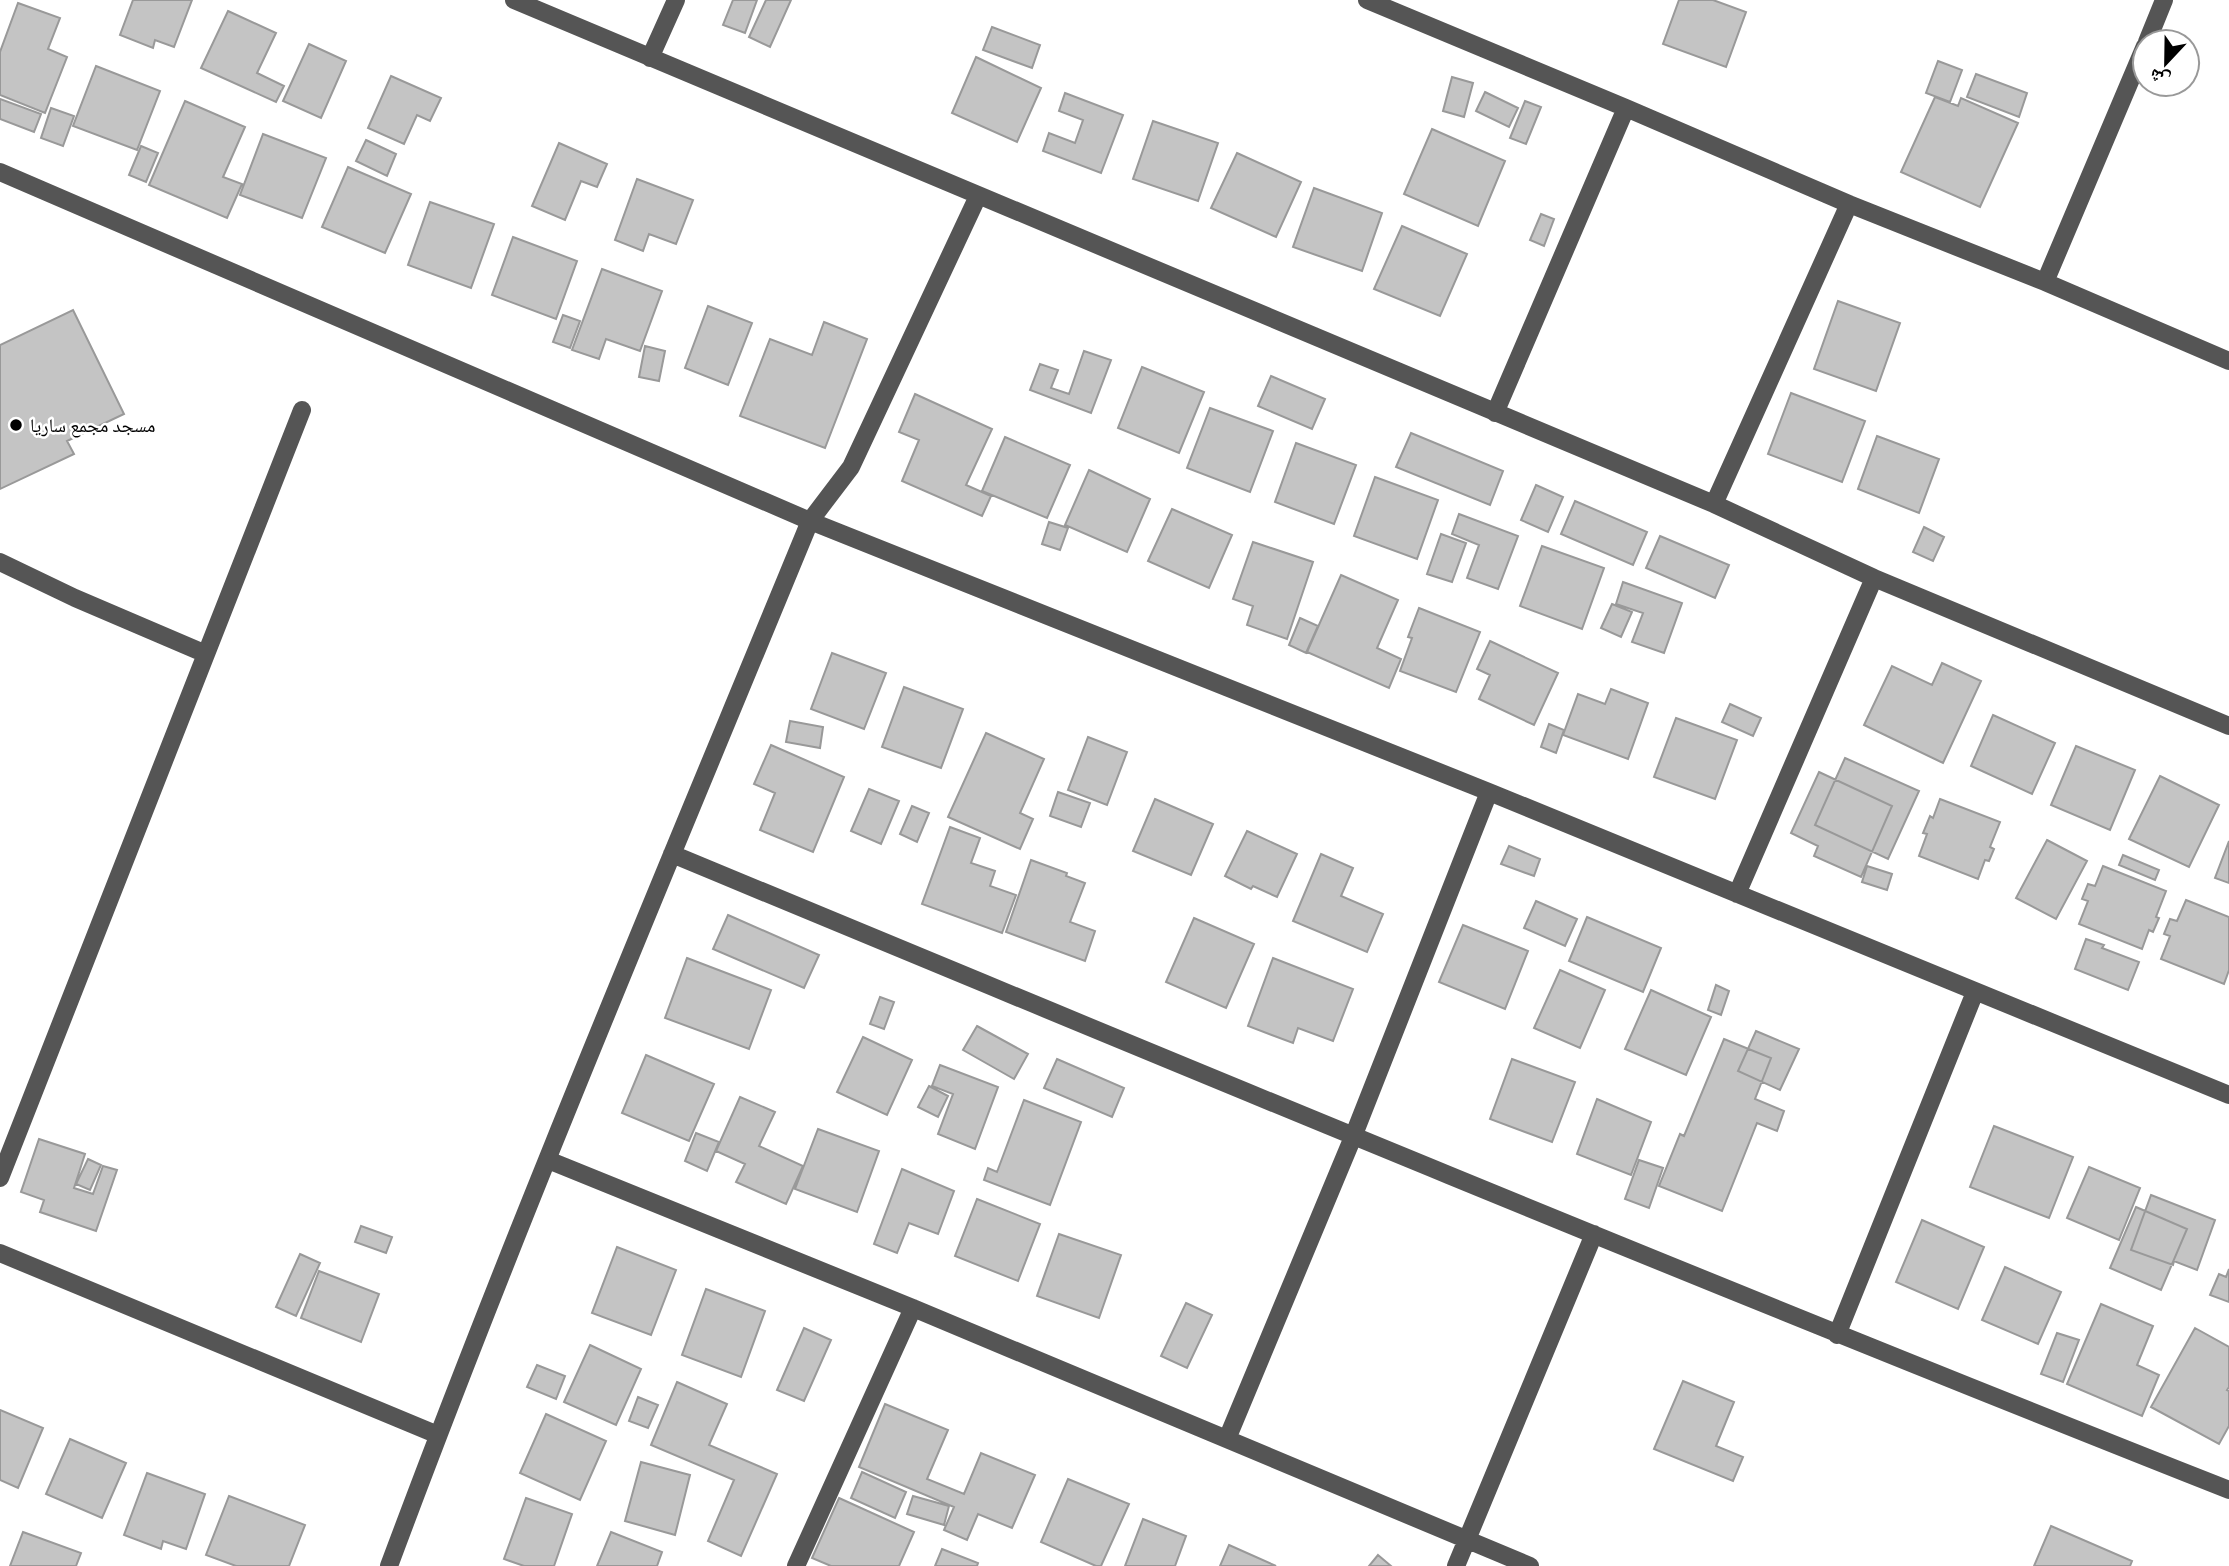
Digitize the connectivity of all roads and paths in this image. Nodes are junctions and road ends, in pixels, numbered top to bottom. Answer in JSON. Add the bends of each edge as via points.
{"nodes":[{"id":1,"x":514,"y":0,"type":"edge"},
{"id":2,"x":676,"y":0,"type":"edge"},
{"id":3,"x":1367,"y":0,"type":"edge"},
{"id":4,"x":2165,"y":0,"type":"edge"},
{"id":5,"x":2153,"y":28,"type":"edge"},
{"id":6,"x":650,"y":58,"type":"junction"},
{"id":7,"x":2131,"y":79,"type":"edge"},
{"id":8,"x":1626,"y":108,"type":"junction"},
{"id":9,"x":0,"y":172,"type":"edge"},
{"id":10,"x":978,"y":196,"type":"junction"},
{"id":11,"x":1849,"y":204,"type":"junction"},
{"id":12,"x":2045,"y":282,"type":"junction"},
{"id":13,"x":2229,"y":361,"type":"edge"},
{"id":14,"x":302,"y":410,"type":"dead end"},
{"id":15,"x":1495,"y":413,"type":"junction"},
{"id":16,"x":1714,"y":503,"type":"junction"},
{"id":17,"x":810,"y":520,"type":"junction"},
{"id":18,"x":0,"y":562,"type":"edge"},
{"id":19,"x":1874,"y":578,"type":"junction"},
{"id":20,"x":206,"y":654,"type":"junction"},
{"id":21,"x":2229,"y":726,"type":"edge"},
{"id":22,"x":1489,"y":792,"type":"junction"},
{"id":23,"x":672,"y":854,"type":"junction"},
{"id":24,"x":1737,"y":894,"type":"junction"},
{"id":25,"x":1975,"y":992,"type":"junction"},
{"id":26,"x":2229,"y":1096,"type":"edge"},
{"id":27,"x":1353,"y":1137,"type":"junction"},
{"id":28,"x":548,"y":1160,"type":"junction"},
{"id":29,"x":0,"y":1178,"type":"edge"},
{"id":30,"x":1594,"y":1234,"type":"junction"},
{"id":31,"x":0,"y":1253,"type":"edge"},
{"id":32,"x":913,"y":1308,"type":"junction"},
{"id":33,"x":1838,"y":1335,"type":"junction"},
{"id":34,"x":438,"y":1435,"type":"junction"},
{"id":35,"x":1227,"y":1438,"type":"junction"},
{"id":36,"x":2229,"y":1490,"type":"edge"},
{"id":37,"x":1467,"y":1540,"type":"junction"},
{"id":38,"x":389,"y":1566,"type":"edge"},
{"id":39,"x":796,"y":1566,"type":"edge"},
{"id":40,"x":1456,"y":1566,"type":"edge"},
{"id":41,"x":1530,"y":1566,"type":"edge"}],
"edges":[{"from":1,"to":6,"type":"street"},
{"from":2,"to":6,"type":"street"},
{"from":3,"to":8,"type":"street"},
{"from":4,"to":5,"type":"street"},
{"from":6,"to":10,"type":"street"},
{"from":7,"to":12,"type":"street"},
{"from":8,"to":11,"type":"street"},
{"from":8,"to":15,"type":"street"},
{"from":9,"to":17,"type":"street"},
{"from":10,"to":15,"type":"street"},
{"from":10,"to":17,"type":"street","via":[[851,467]]},
{"from":11,"to":12,"type":"street"},
{"from":11,"to":16,"type":"street"},
{"from":12,"to":13,"type":"street"},
{"from":14,"to":20,"type":"street"},
{"from":15,"to":16,"type":"street"},
{"from":16,"to":19,"type":"street"},
{"from":17,"to":22,"type":"street"},
{"from":17,"to":23,"type":"street"},
{"from":18,"to":20,"type":"street"},
{"from":19,"to":21,"type":"street"},
{"from":19,"to":24,"type":"street"},
{"from":20,"to":29,"type":"street"},
{"from":22,"to":24,"type":"street"},
{"from":22,"to":27,"type":"street"},
{"from":23,"to":27,"type":"street"},
{"from":23,"to":28,"type":"street"},
{"from":24,"to":25,"type":"street"},
{"from":25,"to":26,"type":"street"},
{"from":25,"to":33,"type":"street"},
{"from":27,"to":30,"type":"street"},
{"from":27,"to":35,"type":"street"},
{"from":28,"to":32,"type":"street"},
{"from":28,"to":34,"type":"street"},
{"from":30,"to":33,"type":"street"},
{"from":30,"to":37,"type":"street"},
{"from":31,"to":34,"type":"street"},
{"from":32,"to":35,"type":"street"},
{"from":32,"to":39,"type":"street"},
{"from":33,"to":36,"type":"street"},
{"from":34,"to":38,"type":"street"},
{"from":35,"to":37,"type":"street"},
{"from":37,"to":40,"type":"street"},
{"from":37,"to":41,"type":"street"}]}
